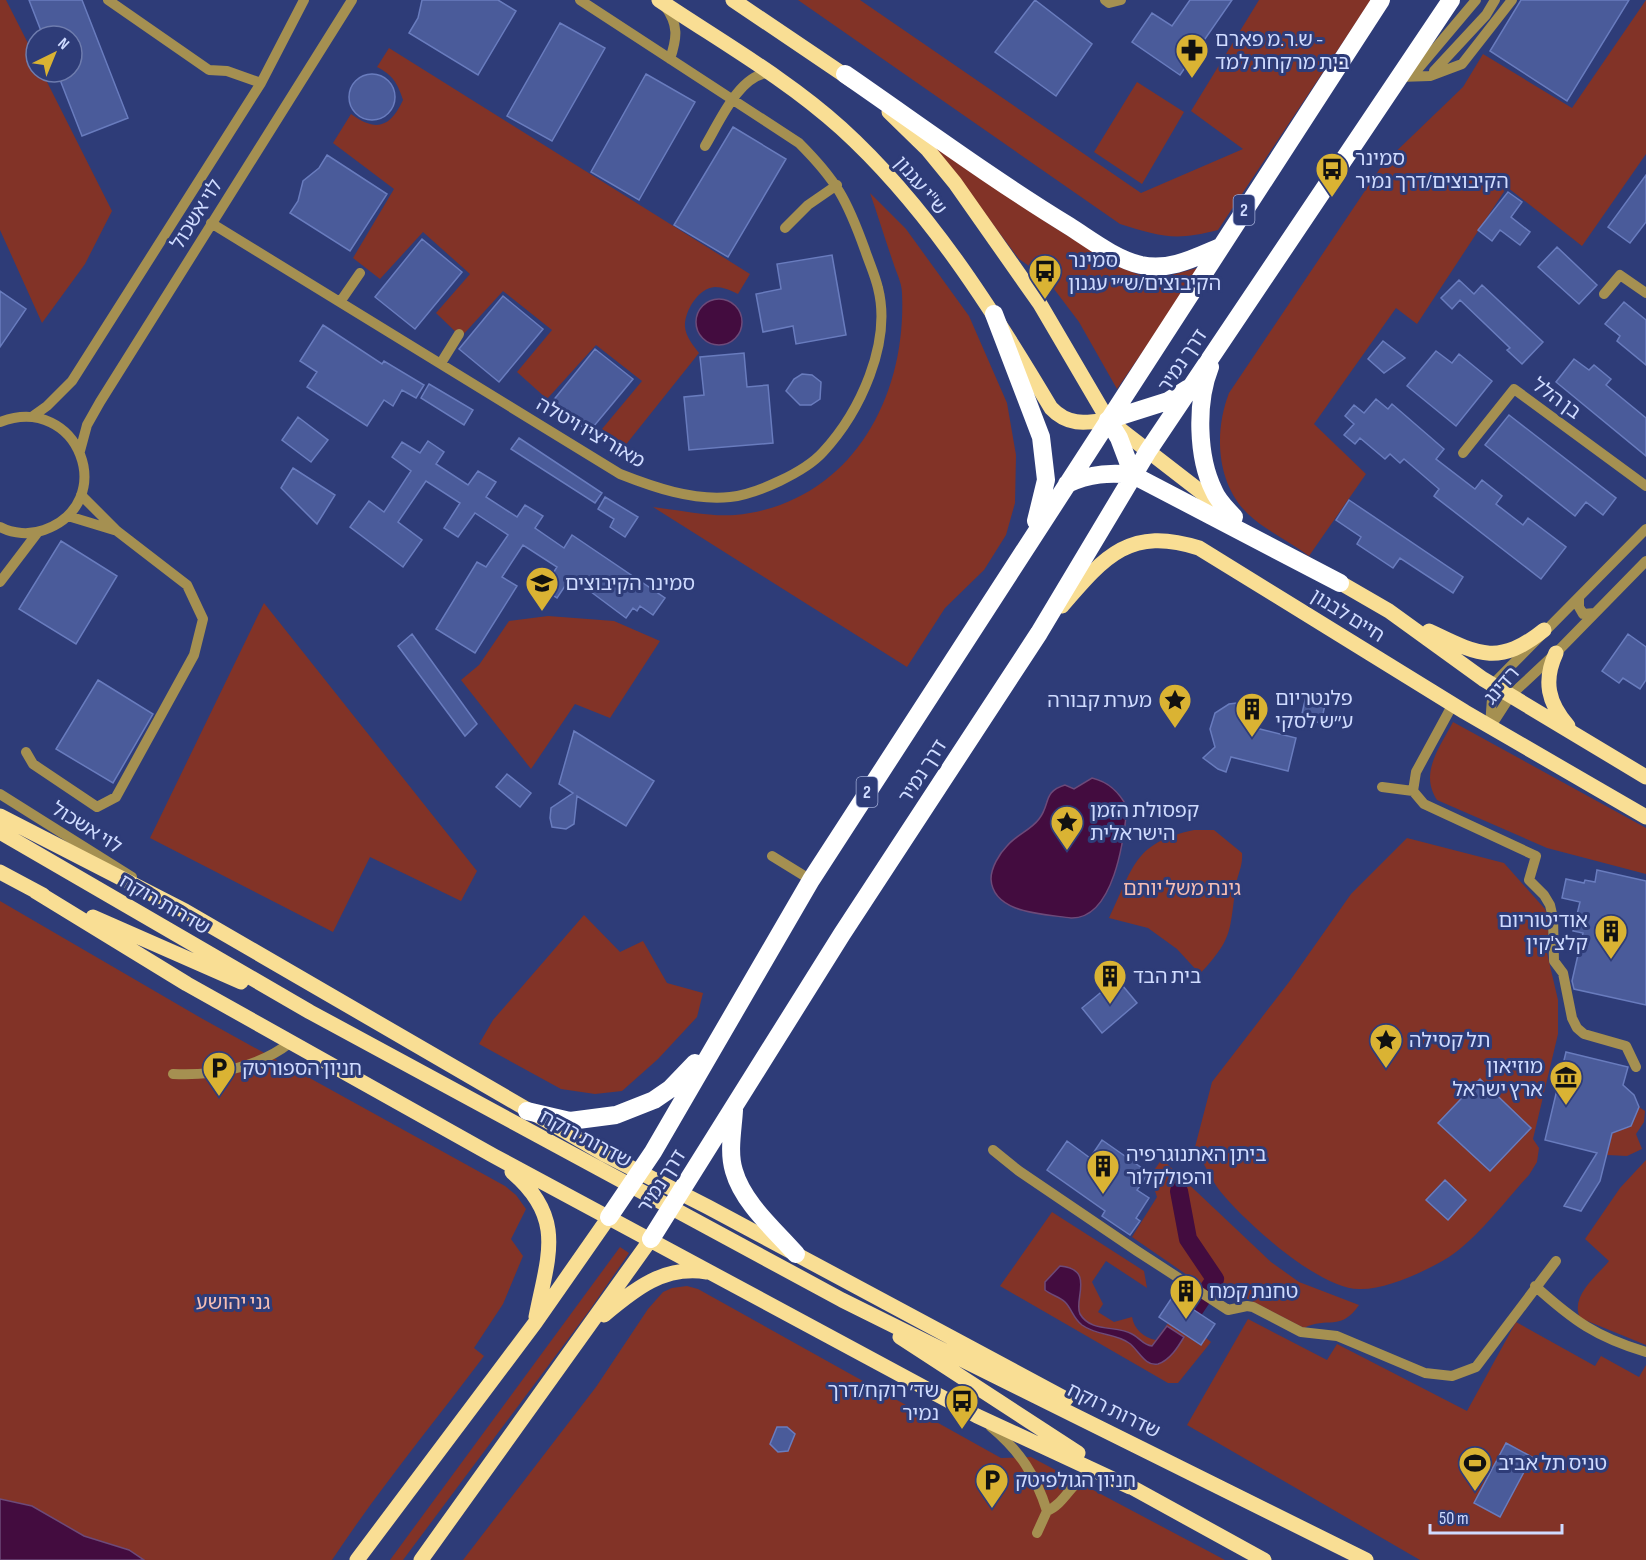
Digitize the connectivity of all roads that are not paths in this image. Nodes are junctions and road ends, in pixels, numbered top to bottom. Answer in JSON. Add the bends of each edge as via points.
{"nodes":[{"id":1,"x":108,"y":0,"type":"edge"},
{"id":2,"x":303,"y":0,"type":"edge"},
{"id":3,"x":352,"y":0,"type":"edge"},
{"id":4,"x":580,"y":0,"type":"edge"},
{"id":5,"x":733,"y":0,"type":"edge"},
{"id":6,"x":1105,"y":0,"type":"edge"},
{"id":7,"x":1121,"y":0,"type":"edge"},
{"id":8,"x":1381,"y":0,"type":"edge"},
{"id":9,"x":1451,"y":0,"type":"edge"},
{"id":10,"x":1476,"y":0,"type":"edge"},
{"id":11,"x":1495,"y":0,"type":"edge"},
{"id":12,"x":1512,"y":0,"type":"edge"},
{"id":13,"x":660,"y":1,"type":"edge"},
{"id":14,"x":670,"y":59,"type":"junction"},
{"id":15,"x":768,"y":73,"type":"junction"},
{"id":16,"x":845,"y":74,"type":"junction"},
{"id":17,"x":1430,"y":76,"type":"junction"},
{"id":18,"x":1405,"y":77,"type":"junction"},
{"id":19,"x":261,"y":84,"type":"junction"},
{"id":20,"x":734,"y":100,"type":"junction"},
{"id":21,"x":705,"y":146,"type":"dead end"},
{"id":22,"x":837,"y":185,"type":"junction"},
{"id":23,"x":211,"y":223,"type":"junction"},
{"id":24,"x":785,"y":228,"type":"dead end"},
{"id":25,"x":1220,"y":247,"type":"junction"},
{"id":26,"x":360,"y":273,"type":"dead end"},
{"id":27,"x":1646,"y":293,"type":"edge"},
{"id":28,"x":1604,"y":294,"type":"dead end"},
{"id":29,"x":340,"y":302,"type":"junction"},
{"id":30,"x":994,"y":314,"type":"junction"},
{"id":31,"x":459,"y":334,"type":"dead end"},
{"id":32,"x":1216,"y":350,"type":"junction"},
{"id":33,"x":441,"y":363,"type":"junction"},
{"id":34,"x":1190,"y":386,"type":"junction"},
{"id":35,"x":33,"y":416,"type":"junction"},
{"id":36,"x":1108,"y":420,"type":"junction"},
{"id":37,"x":0,"y":422,"type":"edge"},
{"id":38,"x":80,"y":451,"type":"junction"},
{"id":39,"x":1148,"y":452,"type":"junction"},
{"id":40,"x":1463,"y":453,"type":"dead end"},
{"id":41,"x":1133,"y":475,"type":"junction"},
{"id":42,"x":1067,"y":484,"type":"junction"},
{"id":43,"x":1646,"y":486,"type":"edge"},
{"id":44,"x":81,"y":495,"type":"junction"},
{"id":45,"x":68,"y":516,"type":"junction"},
{"id":46,"x":1234,"y":517,"type":"junction"},
{"id":47,"x":0,"y":527,"type":"edge"},
{"id":48,"x":1646,"y":529,"type":"edge"},
{"id":49,"x":117,"y":531,"type":"junction"},
{"id":50,"x":38,"y":532,"type":"junction"},
{"id":51,"x":1032,"y":537,"type":"junction"},
{"id":52,"x":1646,"y":561,"type":"edge"},
{"id":53,"x":0,"y":582,"type":"edge"},
{"id":54,"x":1340,"y":583,"type":"junction"},
{"id":55,"x":1580,"y":598,"type":"junction"},
{"id":56,"x":1389,"y":611,"type":"junction"},
{"id":57,"x":1595,"y":613,"type":"junction"},
{"id":58,"x":1544,"y":630,"type":"junction"},
{"id":59,"x":1039,"y":633,"type":"junction"},
{"id":60,"x":1556,"y":653,"type":"junction"},
{"id":61,"x":1493,"y":684,"type":"junction"},
{"id":62,"x":1511,"y":695,"type":"junction"},
{"id":63,"x":1453,"y":704,"type":"junction"},
{"id":64,"x":1491,"y":726,"type":"junction"},
{"id":65,"x":1576,"y":735,"type":"junction"},
{"id":66,"x":26,"y":752,"type":"dead end"},
{"id":67,"x":1646,"y":777,"type":"edge"},
{"id":68,"x":1382,"y":787,"type":"dead end"},
{"id":69,"x":1413,"y":791,"type":"junction"},
{"id":70,"x":0,"y":794,"type":"edge"},
{"id":71,"x":0,"y":816,"type":"edge"},
{"id":72,"x":1646,"y":817,"type":"edge"},
{"id":73,"x":0,"y":832,"type":"edge"},
{"id":74,"x":772,"y":856,"type":"dead end"},
{"id":75,"x":0,"y":872,"type":"edge"},
{"id":76,"x":811,"y":880,"type":"junction"},
{"id":77,"x":35,"y":891,"type":"junction"},
{"id":78,"x":185,"y":911,"type":"junction"},
{"id":79,"x":310,"y":1012,"type":"junction"},
{"id":80,"x":291,"y":1042,"type":"junction"},
{"id":81,"x":713,"y":1044,"type":"junction"},
{"id":82,"x":1636,"y":1067,"type":"dead end"},
{"id":83,"x":173,"y":1074,"type":"dead end"},
{"id":84,"x":735,"y":1104,"type":"junction"},
{"id":85,"x":527,"y":1111,"type":"junction"},
{"id":86,"x":993,"y":1150,"type":"dead end"},
{"id":87,"x":494,"y":1156,"type":"junction"},
{"id":88,"x":639,"y":1172,"type":"junction"},
{"id":89,"x":680,"y":1192,"type":"junction"},
{"id":90,"x":609,"y":1217,"type":"junction"},
{"id":91,"x":651,"y":1239,"type":"junction"},
{"id":92,"x":796,"y":1254,"type":"junction"},
{"id":93,"x":1556,"y":1261,"type":"dead end"},
{"id":94,"x":715,"y":1273,"type":"junction"},
{"id":95,"x":1535,"y":1286,"type":"junction"},
{"id":96,"x":842,"y":1300,"type":"junction"},
{"id":97,"x":535,"y":1323,"type":"junction"},
{"id":98,"x":576,"y":1346,"type":"junction"},
{"id":99,"x":1646,"y":1352,"type":"edge"},
{"id":100,"x":977,"y":1416,"type":"junction"},
{"id":101,"x":1102,"y":1473,"type":"junction"},
{"id":102,"x":1130,"y":1487,"type":"junction"},
{"id":103,"x":1047,"y":1511,"type":"junction"},
{"id":104,"x":1037,"y":1533,"type":"dead end"},
{"id":105,"x":1330,"y":1540,"type":"junction"},
{"id":106,"x":357,"y":1560,"type":"edge"},
{"id":107,"x":421,"y":1560,"type":"edge"},
{"id":108,"x":1264,"y":1560,"type":"edge"},
{"id":109,"x":1366,"y":1560,"type":"edge"}],
"edges":[{"from":1,"to":19,"type":"street","via":[[209,70],[227,71]]},
{"from":2,"to":19,"type":"street","name":"לוי אשכול"},
{"from":3,"to":23,"type":"street","name":"לוי אשכול"},
{"from":4,"to":14,"type":"street","name":"מאוריציו ויטלה"},
{"from":5,"to":16,"type":"main road","name":"ש''י עגנון"},
{"from":6,"to":7,"type":"street"},
{"from":8,"to":25,"type":"highway","name":"דרך נמיר","number":"2"},
{"from":9,"to":18,"type":"highway","name":"דרך נמיר"},
{"from":10,"to":18,"type":"street"},
{"from":11,"to":17,"type":"street","via":[[1452,55]]},
{"from":12,"to":17,"type":"street","via":[[1462,64]]},
{"from":13,"to":14,"type":"street","via":[[671,15],[677,33]]},
{"from":13,"to":15,"type":"main road","name":"ש''י עגנון"},
{"from":14,"to":20,"type":"street","name":"מאוריציו ויטלה"},
{"from":15,"to":20,"type":"street","via":[[747,80]]},
{"from":15,"to":30,"type":"main road","name":"ש''י עגנון","via":[[841,128],[870,156]]},
{"from":16,"to":25,"type":"highway","via":[[1118,257],[1162,267]]},
{"from":16,"to":36,"type":"main road","name":"ש''י עגנון","via":[[906,129],[955,183],[1040,304]]},
{"from":17,"to":18,"type":"street"},
{"from":18,"to":32,"type":"highway","name":"דרך נמיר"},
{"from":19,"to":35,"type":"street","name":"לוי אשכול","via":[[72,381]]},
{"from":20,"to":21,"type":"street"},
{"from":20,"to":22,"type":"street","name":"מאוריציו ויטלה","via":[[799,143]]},
{"from":22,"to":24,"type":"street"},
{"from":22,"to":33,"type":"street","name":"מאוריציו ויטלה","via":[[848,204],[879,290],[876,355],[846,420],[822,453],[762,489],[729,497],[661,490],[620,474]]},
{"from":23,"to":29,"type":"street","name":"מאוריציו ויטלה"},
{"from":23,"to":38,"type":"street","name":"לוי אשכול","via":[[100,402],[87,425]]},
{"from":25,"to":36,"type":"highway","name":"דרך נמיר","number":"2"},
{"from":26,"to":29,"type":"street"},
{"from":27,"to":28,"type":"street","via":[[1620,275]]},
{"from":29,"to":33,"type":"street","name":"מאוריציו ויטלה"},
{"from":30,"to":36,"type":"main road","name":"ש''י עגנון","via":[[1058,415],[1073,422]]},
{"from":30,"to":51,"type":"highway","via":[[1041,437],[1046,480]]},
{"from":31,"to":33,"type":"street"},
{"from":32,"to":34,"type":"highway","name":"דרך נמיר"},
{"from":32,"to":46,"type":"highway","via":[[1203,393],[1202,448],[1214,491]]},
{"from":34,"to":36,"type":"highway","via":[[1168,401]]},
{"from":34,"to":39,"type":"highway","name":"דרך נמיר"},
{"from":35,"to":37,"type":"street","via":[[14,416]]},
{"from":35,"to":38,"type":"street","via":[[61,427]]},
{"from":36,"to":39,"type":"main road","name":"ש''י עגנון"},
{"from":36,"to":41,"type":"highway"},
{"from":36,"to":42,"type":"highway","name":"דרך נמיר","number":"2"},
{"from":38,"to":44,"type":"street","via":[[85,468]]},
{"from":39,"to":41,"type":"highway","name":"דרך נמיר"},
{"from":39,"to":46,"type":"main road","name":"חיים לבנון"},
{"from":40,"to":43,"type":"street","name":"בן הלל","via":[[1514,389]]},
{"from":41,"to":42,"type":"highway","via":[[1104,473]]},
{"from":41,"to":54,"type":"highway"},
{"from":41,"to":59,"type":"highway","name":"דרך נמיר"},
{"from":42,"to":51,"type":"highway","name":"דרך נמיר","number":"2"},
{"from":44,"to":45,"type":"street"},
{"from":44,"to":49,"type":"street"},
{"from":45,"to":49,"type":"street"},
{"from":45,"to":50,"type":"street","via":[[54,527]]},
{"from":46,"to":54,"type":"main road","name":"חיים לבנון"},
{"from":47,"to":50,"type":"street","via":[[20,533]]},
{"from":48,"to":55,"type":"street","name":"רדינג"},
{"from":49,"to":66,"type":"street","via":[[187,585],[203,619],[194,655],[116,796],[97,807],[33,764]]},
{"from":50,"to":53,"type":"street"},
{"from":51,"to":76,"type":"highway","name":"דרך נמיר","number":"2"},
{"from":52,"to":57,"type":"street","name":"רדינג"},
{"from":54,"to":56,"type":"main road","name":"חיים לבנון"},
{"from":55,"to":57,"type":"street","via":[[1583,614]]},
{"from":55,"to":58,"type":"street","name":"רדינג"},
{"from":56,"to":58,"type":"main road","via":[[1474,652],[1513,651]]},
{"from":56,"to":61,"type":"main road","name":"חיים לבנון"},
{"from":57,"to":60,"type":"street","name":"רדינג"},
{"from":58,"to":61,"type":"street","name":"רדינג"},
{"from":59,"to":63,"type":"main road","name":"חיים לבנון","via":[[1108,558],[1151,539],[1175,540],[1199,548]]},
{"from":59,"to":84,"type":"highway","name":"דרך נמיר"},
{"from":60,"to":62,"type":"street","name":"רדינג"},
{"from":60,"to":65,"type":"main road","via":[[1549,670],[1548,692],[1558,715]]},
{"from":61,"to":62,"type":"main road","name":"חיים לבנון"},
{"from":61,"to":64,"type":"street","name":"רדינג"},
{"from":62,"to":64,"type":"street","name":"רדינג"},
{"from":62,"to":65,"type":"main road","name":"חיים לבנון"},
{"from":63,"to":64,"type":"main road","name":"חיים לבנון"},
{"from":63,"to":69,"type":"street","via":[[1416,772]]},
{"from":64,"to":72,"type":"main road","name":"חיים לבנון"},
{"from":65,"to":67,"type":"main road","name":"חיים לבנון"},
{"from":68,"to":69,"type":"street"},
{"from":69,"to":82,"type":"street","via":[[1424,804],[1536,856],[1529,880],[1550,905],[1552,954],[1565,981],[1572,1018],[1584,1034],[1626,1046]]},
{"from":70,"to":78,"type":"street","name":"לוי אשכול"},
{"from":71,"to":78,"type":"main road"},
{"from":73,"to":79,"type":"main road","name":"שדרות רוקח"},
{"from":74,"to":76,"type":"street"},
{"from":75,"to":77,"type":"main road","name":"שדרות רוקח"},
{"from":76,"to":81,"type":"highway","name":"דרך נמיר","number":"2"},
{"from":77,"to":79,"type":"main road","name":"שדרות רוקח"},
{"from":77,"to":80,"type":"main road"},
{"from":78,"to":85,"type":"main road"},
{"from":79,"to":96,"type":"main road","name":"שדרות רוקח"},
{"from":80,"to":83,"type":"street","via":[[278,1052],[235,1069],[203,1076]]},
{"from":80,"to":87,"type":"main road"},
{"from":81,"to":85,"type":"highway","via":[[669,1089],[633,1110],[570,1120]]},
{"from":81,"to":88,"type":"highway","name":"דרך נמיר","number":"2"},
{"from":84,"to":89,"type":"highway","name":"דרך נמיר"},
{"from":84,"to":92,"type":"highway","via":[[733,1170],[747,1197]]},
{"from":85,"to":88,"type":"main road"},
{"from":86,"to":95,"type":"street","via":[[1127,1245],[1228,1310],[1253,1307],[1301,1332],[1337,1336],[1425,1373],[1452,1376],[1476,1367]]},
{"from":87,"to":90,"type":"main road"},
{"from":87,"to":97,"type":"main road","via":[[525,1183],[545,1212],[549,1248]]},
{"from":88,"to":89,"type":"main road"},
{"from":88,"to":90,"type":"highway","name":"דרך נמיר","number":"2"},
{"from":89,"to":91,"type":"highway","name":"דרך נמיר"},
{"from":89,"to":92,"type":"main road"},
{"from":90,"to":91,"type":"main road"},
{"from":90,"to":97,"type":"main road","name":"דרך נמיר"},
{"from":91,"to":94,"type":"main road"},
{"from":91,"to":98,"type":"main road","name":"דרך נמיר"},
{"from":92,"to":105,"type":"main road"},
{"from":93,"to":95,"type":"street"},
{"from":94,"to":98,"type":"main road","via":[[678,1270],[651,1280],[604,1315]]},
{"from":94,"to":100,"type":"main road"},
{"from":95,"to":99,"type":"street","via":[[1581,1326],[1610,1341]]},
{"from":96,"to":102,"type":"main road","name":"שדרות רוקח"},
{"from":96,"to":105,"type":"main road","name":"שדרות רוקח"},
{"from":97,"to":106,"type":"main road","name":"דרך נמיר"},
{"from":98,"to":107,"type":"main road","name":"דרך נמיר"},
{"from":100,"to":101,"type":"main road"},
{"from":100,"to":103,"type":"street","via":[[1018,1452],[1040,1488]]},
{"from":101,"to":102,"type":"main road"},
{"from":101,"to":103,"type":"street","via":[[1081,1477],[1057,1508]]},
{"from":102,"to":108,"type":"main road","name":"שדרות רוקח"},
{"from":103,"to":104,"type":"street"},
{"from":105,"to":109,"type":"main road","name":"שדרות רוקח"}]}
